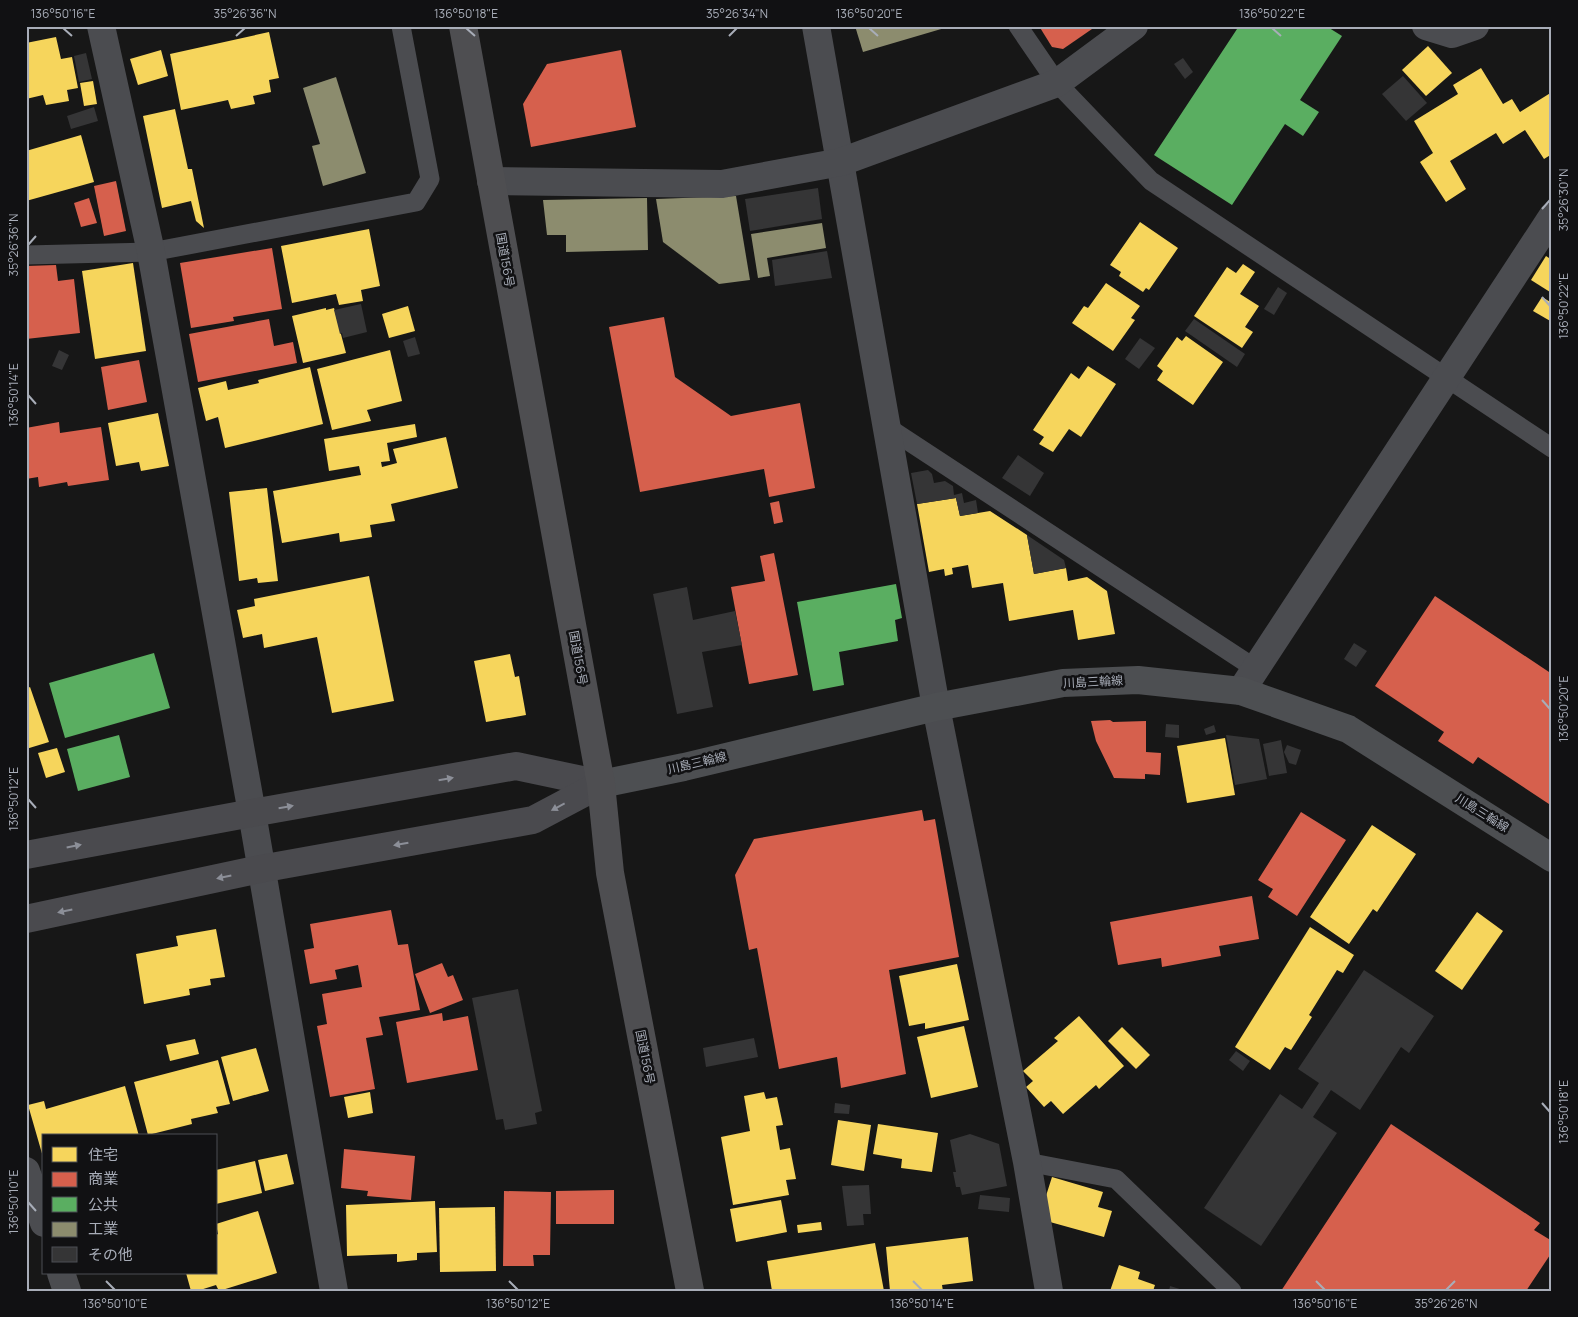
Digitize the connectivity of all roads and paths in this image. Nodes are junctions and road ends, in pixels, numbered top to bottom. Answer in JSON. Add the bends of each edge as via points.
{"nodes":[{"id":1,"x":101,"y":26,"type":"edge"},
{"id":2,"x":400,"y":26,"type":"edge"},
{"id":3,"x":462,"y":26,"type":"edge"},
{"id":4,"x":816,"y":26,"type":"edge"},
{"id":5,"x":1018,"y":26,"type":"edge"},
{"id":6,"x":1134,"y":26,"type":"edge"},
{"id":7,"x":1426,"y":26,"type":"edge"},
{"id":8,"x":1475,"y":26,"type":"edge"},
{"id":9,"x":1056,"y":83,"type":"junction"},
{"id":10,"x":841,"y":162,"type":"junction"},
{"id":11,"x":491,"y":181,"type":"junction"},
{"id":12,"x":1552,"y":217,"type":"edge"},
{"id":13,"x":151,"y":252,"type":"junction"},
{"id":14,"x":26,"y":255,"type":"edge"},
{"id":15,"x":1446,"y":377,"type":"junction"},
{"id":16,"x":887,"y":427,"type":"junction"},
{"id":17,"x":1552,"y":448,"type":"edge"},
{"id":18,"x":1256,"y":669,"type":"junction"},
{"id":19,"x":1241,"y":691,"type":"junction"},
{"id":20,"x":936,"y":707,"type":"junction"},
{"id":21,"x":601,"y":784,"type":"junction"},
{"id":22,"x":252,"y":813,"type":"junction"},
{"id":23,"x":26,"y":855,"type":"edge"},
{"id":24,"x":1552,"y":858,"type":"edge"},
{"id":25,"x":260,"y":869,"type":"junction"},
{"id":26,"x":26,"y":919,"type":"edge"},
{"id":27,"x":1027,"y":1162,"type":"junction"},
{"id":28,"x":26,"y":1172,"type":"edge"},
{"id":29,"x":42,"y":1217,"type":"edge"},
{"id":30,"x":61,"y":1274,"type":"edge"},
{"id":31,"x":67,"y":1291,"type":"edge"},
{"id":32,"x":334,"y":1291,"type":"edge"},
{"id":33,"x":690,"y":1291,"type":"edge"},
{"id":34,"x":1049,"y":1291,"type":"edge"},
{"id":35,"x":1232,"y":1291,"type":"edge"}],
"edges":[{"from":1,"to":13,"type":"street"},
{"from":2,"to":13,"type":"lane","via":[[430,179],[416,202]]},
{"from":3,"to":11,"type":"highway","name":"国道156号"},
{"from":4,"to":10,"type":"street"},
{"from":5,"to":9,"type":"lane"},
{"from":6,"to":9,"type":"street"},
{"from":7,"to":8,"type":"street","via":[[1452,34]]},
{"from":9,"to":10,"type":"street"},
{"from":9,"to":15,"type":"lane","via":[[1151,181]]},
{"from":10,"to":11,"type":"street","via":[[722,184]]},
{"from":10,"to":16,"type":"street"},
{"from":11,"to":21,"type":"highway","name":"国道156号"},
{"from":12,"to":15,"type":"street"},
{"from":13,"to":14,"type":"lane"},
{"from":13,"to":22,"type":"street"},
{"from":15,"to":17,"type":"lane"},
{"from":15,"to":18,"type":"street"},
{"from":16,"to":18,"type":"lane"},
{"from":16,"to":20,"type":"street"},
{"from":18,"to":19,"type":"street"},
{"from":19,"to":20,"type":"main road","name":"川島三輪線","via":[[1138,680],[1073,683]]},
{"from":19,"to":24,"type":"main road","name":"川島三輪線","via":[[1348,729]]},
{"from":20,"to":21,"type":"main road","name":"川島三輪線"},
{"from":20,"to":27,"type":"street"},
{"from":22,"to":21,"type":"street","one_way":true,"via":[[516,766]]},
{"from":21,"to":25,"type":"street","one_way":true,"via":[[533,820]]},
{"from":21,"to":33,"type":"highway","name":"国道156号","via":[[610,873]]},
{"from":23,"to":22,"type":"street","one_way":true},
{"from":22,"to":25,"type":"street"},
{"from":25,"to":26,"type":"street","one_way":true},
{"from":25,"to":32,"type":"street"},
{"from":27,"to":34,"type":"street"},
{"from":27,"to":35,"type":"lane","via":[[1116,1179]]},
{"from":28,"to":29,"type":"street"},
{"from":30,"to":31,"type":"street"}]}
